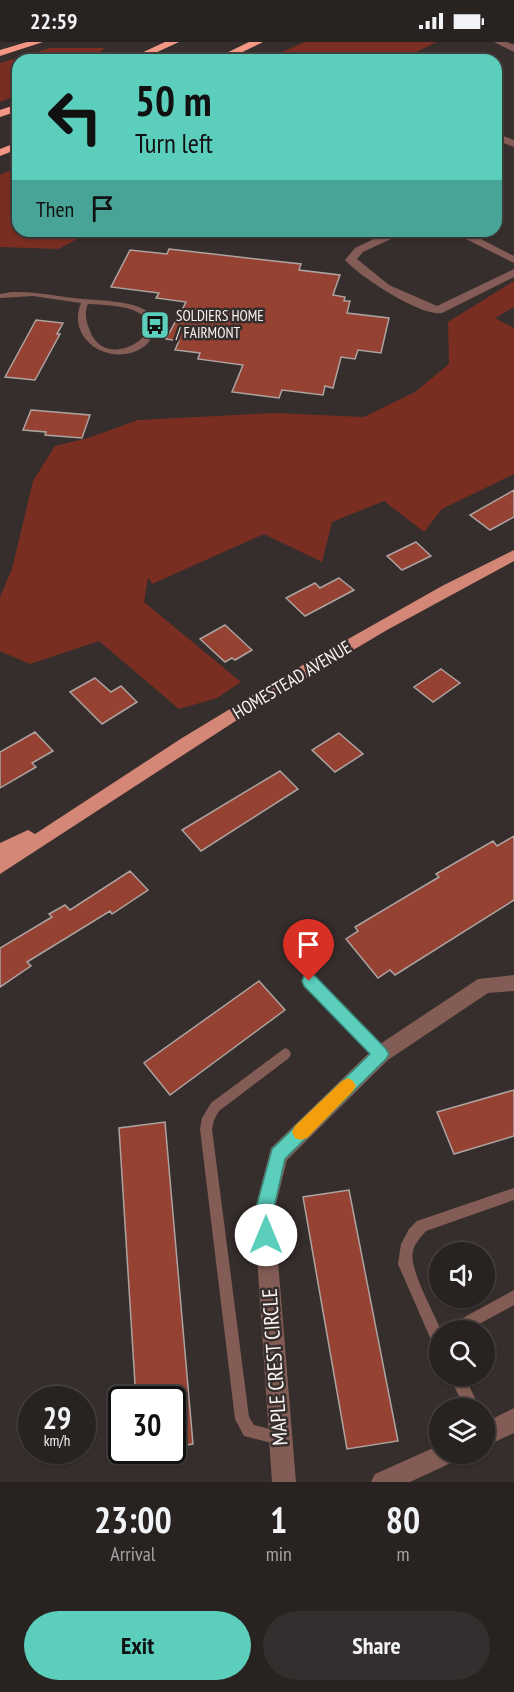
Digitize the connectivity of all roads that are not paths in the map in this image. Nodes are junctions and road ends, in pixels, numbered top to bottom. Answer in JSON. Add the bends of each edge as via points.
{"nodes":[{"id":1,"x":38,"y":42,"type":"edge"},
{"id":2,"x":174,"y":42,"type":"edge"},
{"id":3,"x":258,"y":42,"type":"edge"},
{"id":4,"x":499,"y":42,"type":"edge"},
{"id":5,"x":514,"y":49,"type":"edge"},
{"id":6,"x":0,"y":53,"type":"edge"},
{"id":7,"x":145,"y":54,"type":"edge"},
{"id":8,"x":230,"y":54,"type":"edge"},
{"id":9,"x":387,"y":237,"type":"edge"},
{"id":10,"x":468,"y":237,"type":"edge"},
{"id":11,"x":514,"y":260,"type":"edge"},
{"id":12,"x":514,"y":272,"type":"edge"},
{"id":13,"x":0,"y":296,"type":"edge"},
{"id":14,"x":86,"y":302,"type":"junction"},
{"id":15,"x":514,"y":555,"type":"edge"},
{"id":16,"x":75,"y":815,"type":"junction"},
{"id":17,"x":0,"y":850,"type":"edge"},
{"id":18,"x":0,"y":867,"type":"edge"},
{"id":19,"x":309,"y":981,"type":"dead end"},
{"id":20,"x":514,"y":983,"type":"edge"},
{"id":21,"x":285,"y":1054,"type":"dead end"},
{"id":22,"x":381,"y":1054,"type":"junction"},
{"id":23,"x":514,"y":1194,"type":"edge"},
{"id":24,"x":514,"y":1297,"type":"edge"},
{"id":25,"x":430,"y":1320,"type":"edge"},
{"id":26,"x":473,"y":1320,"type":"edge"},
{"id":27,"x":514,"y":1420,"type":"edge"},
{"id":28,"x":495,"y":1429,"type":"edge"},
{"id":29,"x":280,"y":1438,"type":"junction"},
{"id":30,"x":429,"y":1462,"type":"edge"},
{"id":31,"x":284,"y":1482,"type":"edge"},
{"id":32,"x":383,"y":1482,"type":"edge"}],
"edges":[{"from":1,"to":6,"type":"highway"},
{"from":2,"to":7,"type":"highway"},
{"from":3,"to":8,"type":"highway"},
{"from":4,"to":5,"type":"street"},
{"from":9,"to":12,"type":"street","via":[[359,250],[351,260],[385,286],[438,310]]},
{"from":10,"to":11,"type":"street"},
{"from":13,"to":14,"type":"lane","via":[[40,294]]},
{"from":14,"to":14,"type":"lane","via":[[81,313],[90,340],[102,349],[124,352],[144,342],[153,326],[151,319],[124,304]]},
{"from":15,"to":16,"type":"main road","name":"HOMESTEAD AVENUE","via":[[424,601],[277,688]]},
{"from":16,"to":17,"type":"main road","name":"HOMESTEAD AVENUE"},
{"from":16,"to":18,"type":"main road","name":"HOMESTEAD AVENUE"},
{"from":19,"to":22,"type":"lane"},
{"from":20,"to":22,"type":"street","name":"MAPLE CREST CIRCLE","via":[[485,985]]},
{"from":21,"to":29,"type":"lane","via":[[215,1107],[206,1129],[242,1419],[249,1431]]},
{"from":22,"to":29,"type":"street","name":"MAPLE CREST CIRCLE","via":[[278,1155],[264,1212]]},
{"from":23,"to":25,"type":"lane","via":[[422,1226],[414,1234],[406,1249],[405,1264]]},
{"from":24,"to":26,"type":"lane"},
{"from":27,"to":28,"type":"street"},
{"from":29,"to":31,"type":"street","name":"MAPLE CREST CIRCLE"},
{"from":30,"to":32,"type":"street"}]}
